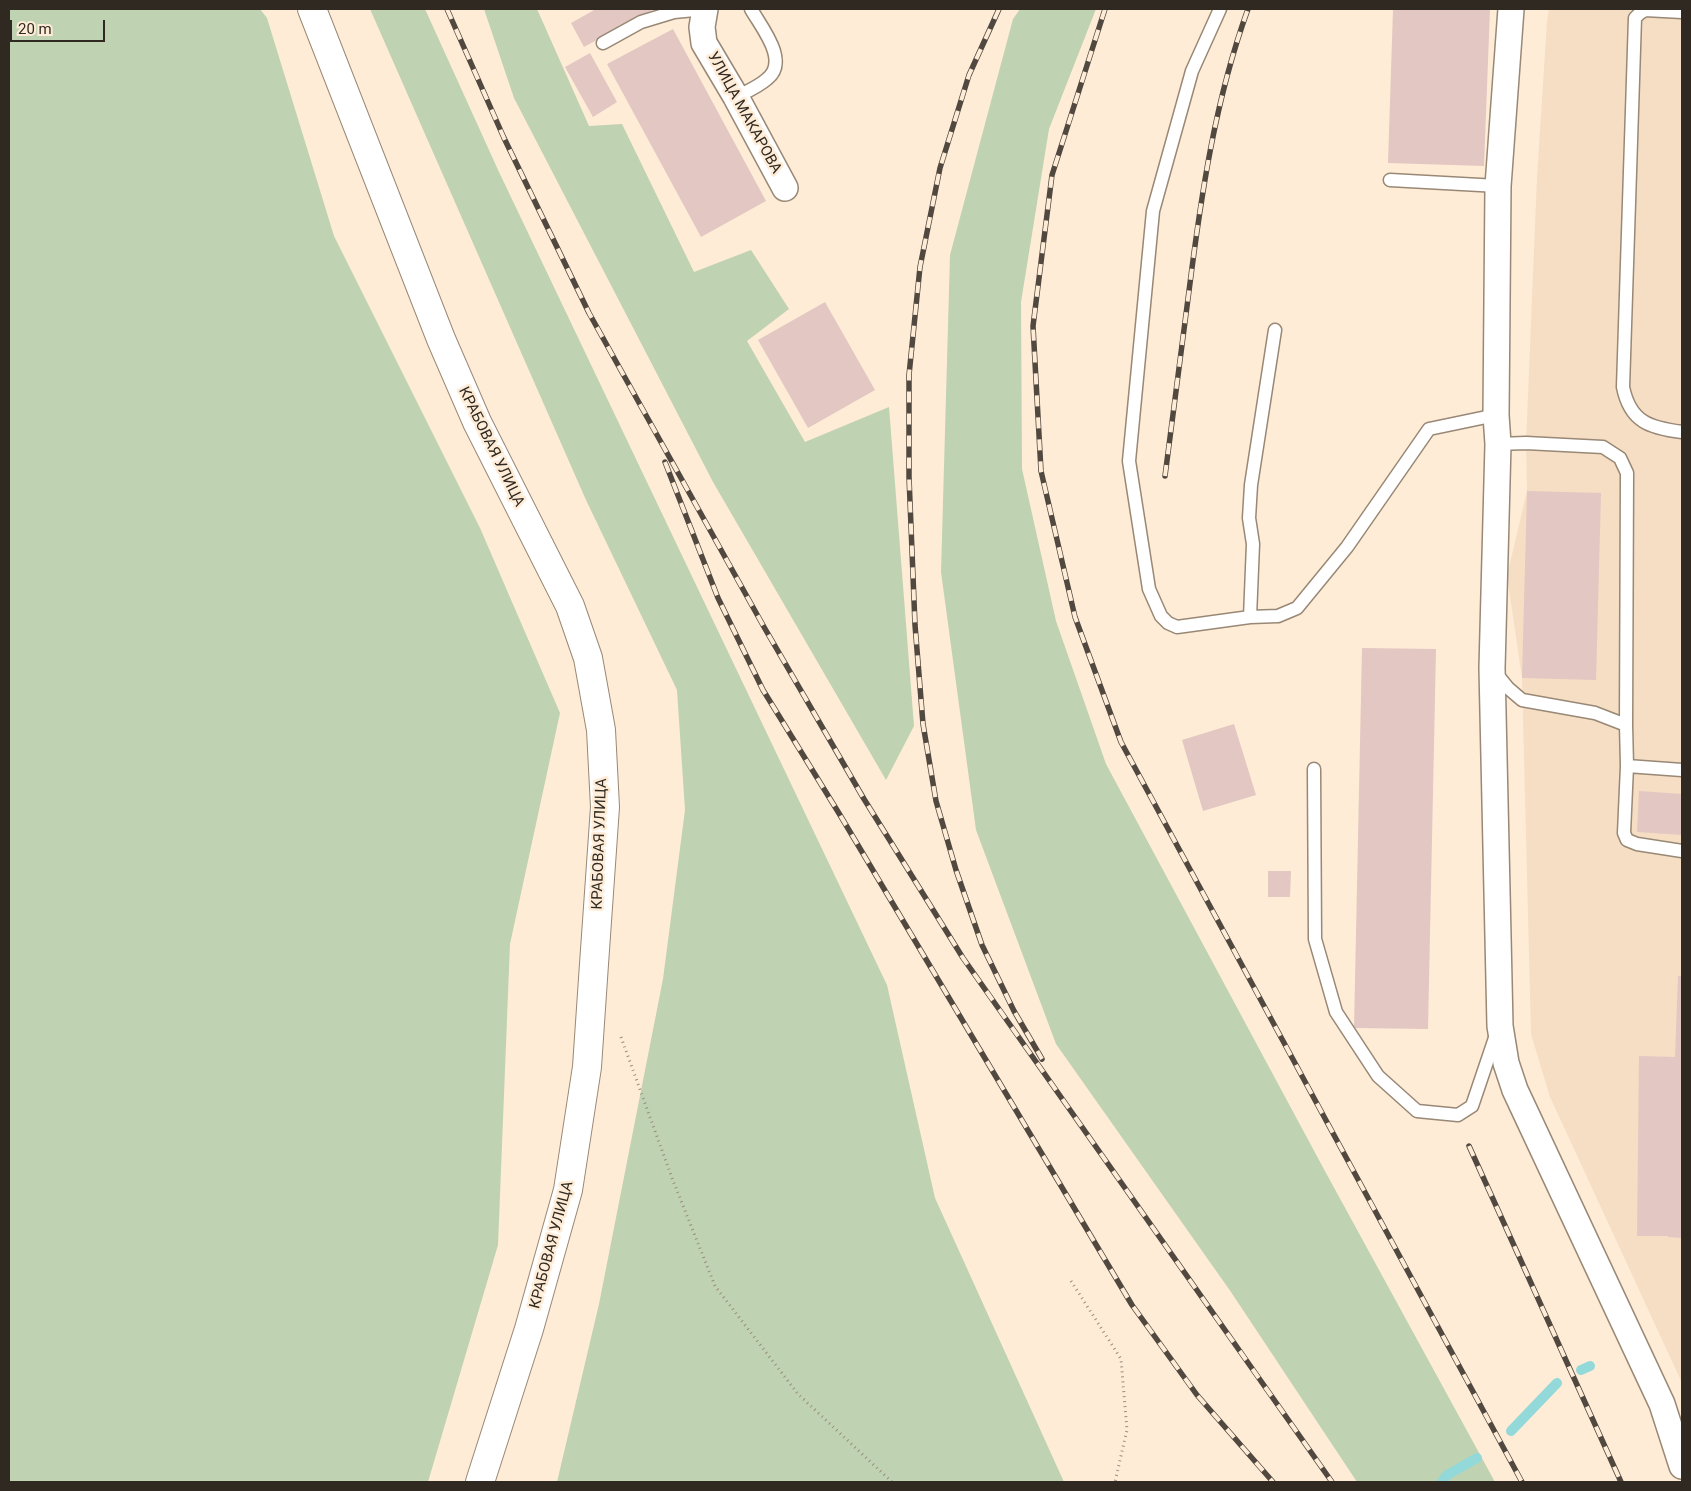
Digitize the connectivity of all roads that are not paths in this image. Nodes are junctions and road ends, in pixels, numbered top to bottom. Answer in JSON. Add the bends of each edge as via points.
{"nodes":[{"id":1,"x":312,"y":9,"type":"edge"},
{"id":2,"x":705,"y":9,"type":"edge"},
{"id":3,"x":751,"y":9,"type":"edge"},
{"id":4,"x":1220,"y":9,"type":"edge"},
{"id":5,"x":1511,"y":9,"type":"edge"},
{"id":6,"x":1682,"y":12,"type":"edge"},
{"id":7,"x":603,"y":43,"type":"dead end"},
{"id":8,"x":736,"y":97,"type":"junction"},
{"id":9,"x":1390,"y":180,"type":"dead end"},
{"id":10,"x":1498,"y":186,"type":"junction"},
{"id":11,"x":785,"y":188,"type":"dead end"},
{"id":12,"x":1275,"y":330,"type":"dead end"},
{"id":13,"x":1496,"y":415,"type":"junction"},
{"id":14,"x":1682,"y":432,"type":"edge"},
{"id":15,"x":1498,"y":444,"type":"junction"},
{"id":16,"x":1250,"y":617,"type":"junction"},
{"id":17,"x":1492,"y":668,"type":"junction"},
{"id":18,"x":1626,"y":725,"type":"junction"},
{"id":19,"x":1627,"y":766,"type":"junction"},
{"id":20,"x":1314,"y":769,"type":"dead end"},
{"id":21,"x":1682,"y":770,"type":"edge"},
{"id":22,"x":1682,"y":851,"type":"edge"},
{"id":23,"x":1500,"y":1026,"type":"junction"},
{"id":24,"x":1682,"y":1466,"type":"edge"},
{"id":25,"x":480,"y":1482,"type":"edge"}],
"edges":[{"from":1,"to":25,"type":"main road","name":"КРАБОВАЯ УЛИЦА","via":[[441,339],[477,422],[570,606],[588,658],[601,730],[605,807],[587,1066],[568,1190],[529,1329]]},
{"from":2,"to":7,"type":"lane","via":[[674,12],[641,22]]},
{"from":2,"to":8,"type":"street","name":"УЛИЦА МАКАРОВА","via":[[704,43]]},
{"from":3,"to":8,"type":"lane","via":[[774,48],[777,62],[767,80]]},
{"from":4,"to":16,"type":"lane","via":[[1192,71],[1154,211],[1129,461],[1148,589],[1161,616],[1177,627]]},
{"from":5,"to":10,"type":"street"},
{"from":6,"to":14,"type":"lane","via":[[1645,10],[1635,18],[1623,387],[1634,414],[1647,425]]},
{"from":8,"to":11,"type":"street","name":"УЛИЦА МАКАРОВА"},
{"from":9,"to":10,"type":"lane"},
{"from":10,"to":13,"type":"street"},
{"from":12,"to":16,"type":"lane","via":[[1251,485]]},
{"from":13,"to":15,"type":"street"},
{"from":13,"to":16,"type":"lane","via":[[1429,429],[1347,547],[1297,608],[1278,616]]},
{"from":15,"to":17,"type":"street"},
{"from":15,"to":18,"type":"lane","via":[[1603,447],[1620,458],[1627,473]]},
{"from":17,"to":18,"type":"lane","via":[[1522,700],[1595,713]]},
{"from":17,"to":23,"type":"street"},
{"from":18,"to":19,"type":"lane"},
{"from":19,"to":21,"type":"lane"},
{"from":19,"to":22,"type":"lane","via":[[1624,833],[1627,840]]},
{"from":20,"to":23,"type":"lane","via":[[1315,939],[1336,1012],[1378,1076],[1417,1111],[1458,1115],[1472,1106]]},
{"from":23,"to":24,"type":"street","via":[[1506,1062],[1516,1090],[1662,1404]]}]}
